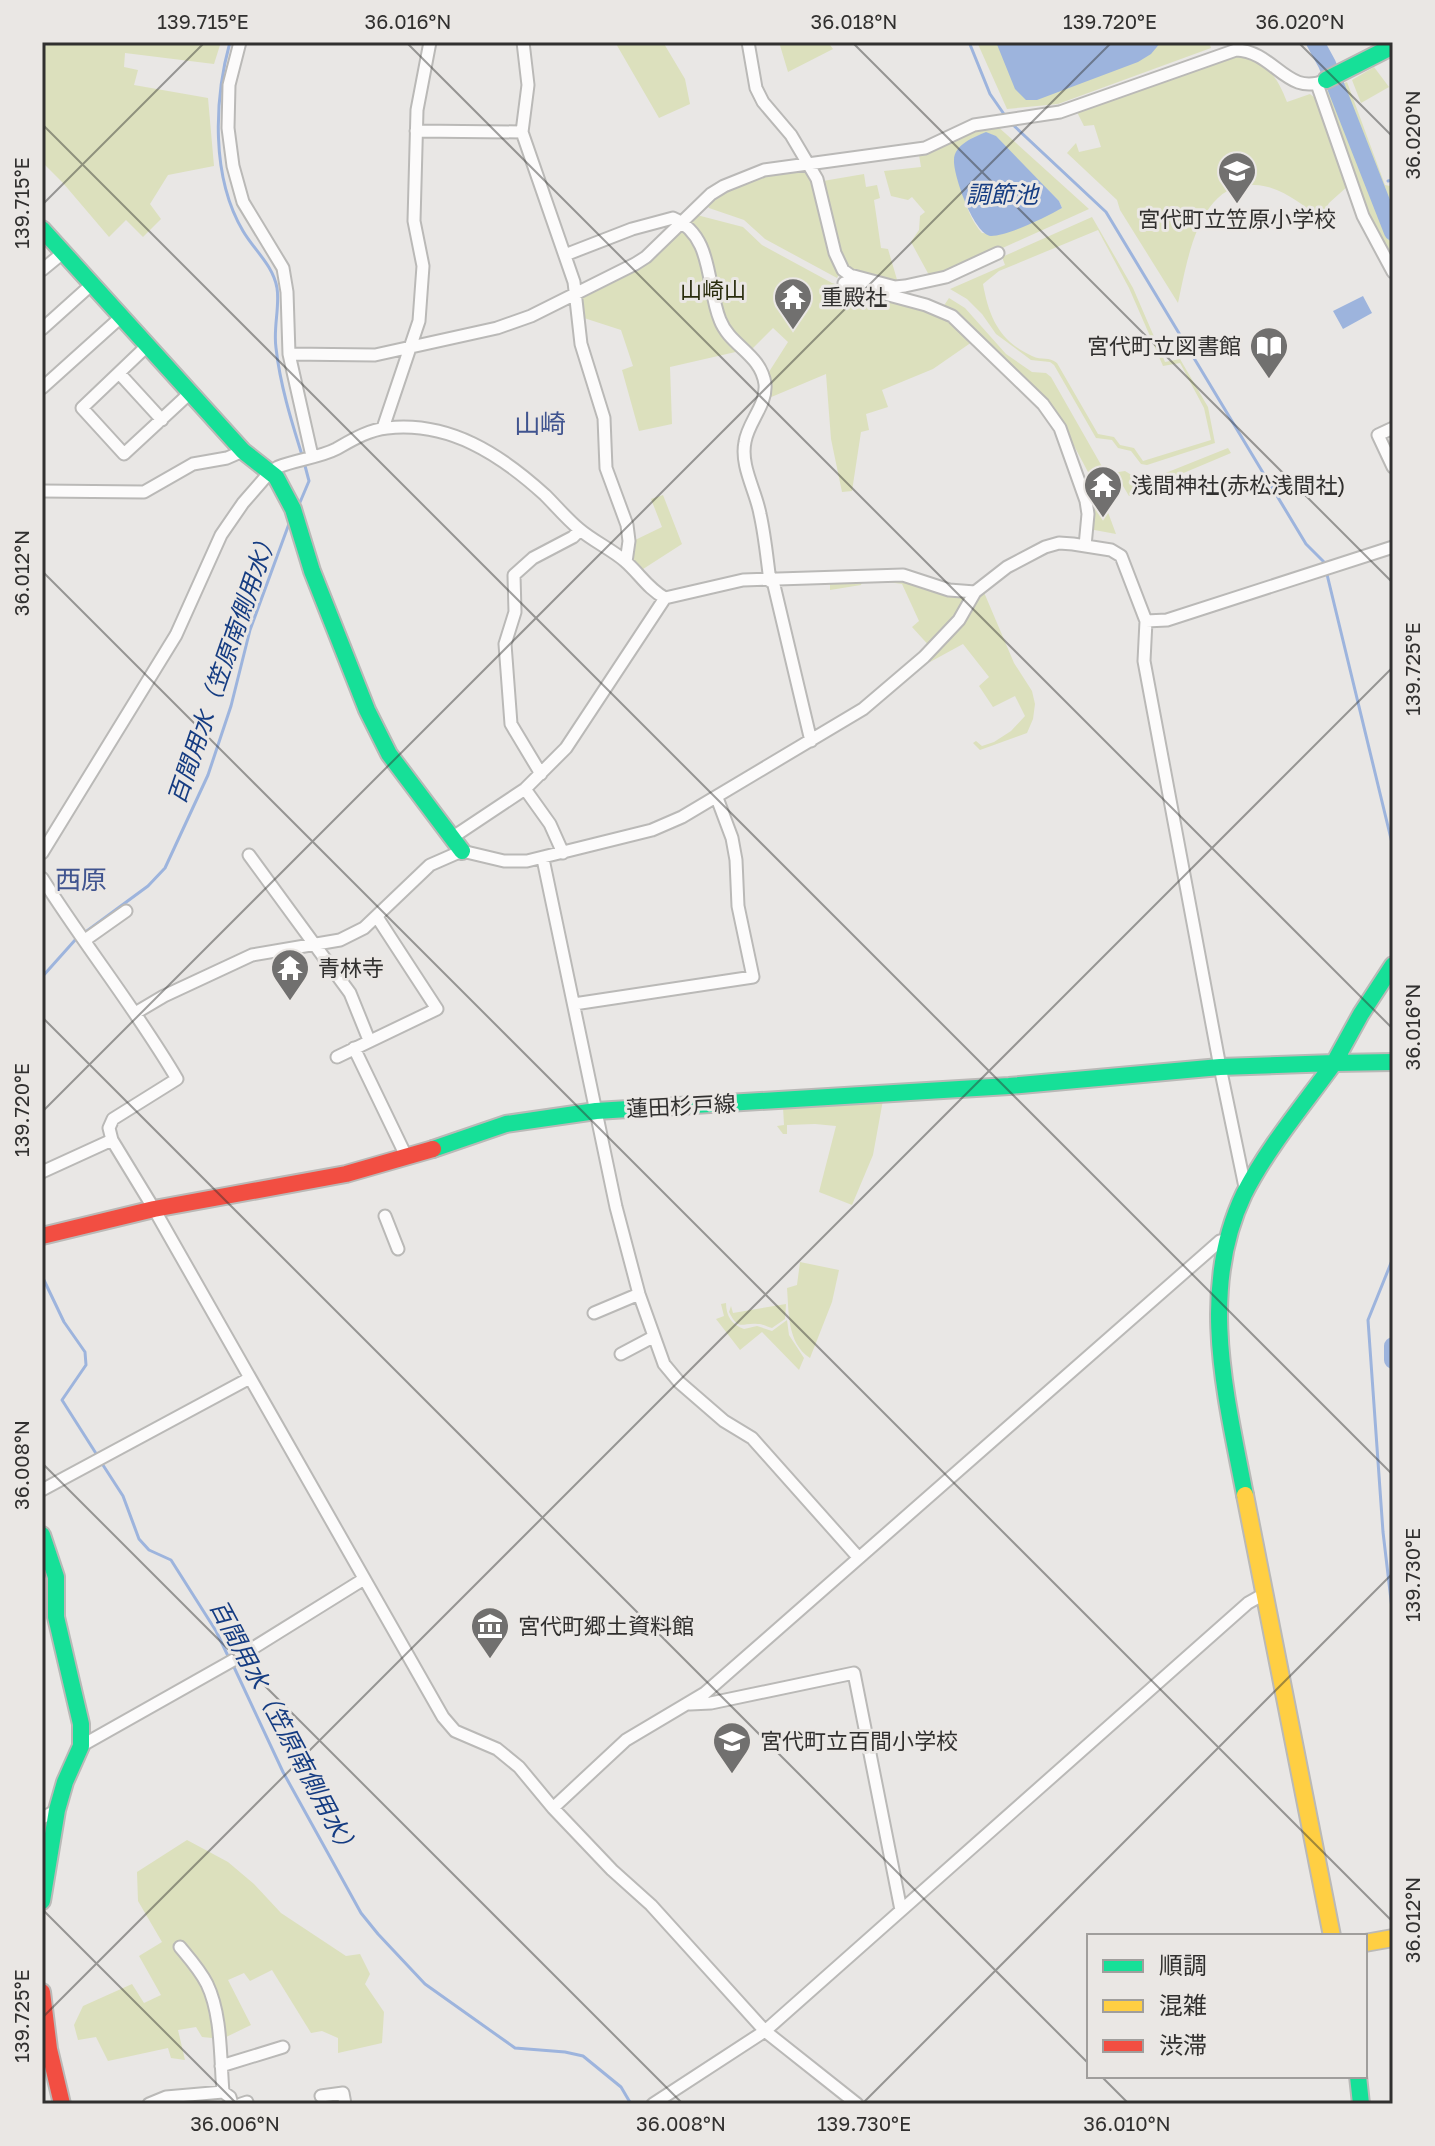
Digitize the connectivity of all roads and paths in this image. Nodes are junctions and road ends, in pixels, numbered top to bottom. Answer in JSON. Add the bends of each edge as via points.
{"nodes":[{"id":1,"x":240,"y":42,"type":"edge"},
{"id":2,"x":430,"y":42,"type":"edge"},
{"id":3,"x":523,"y":42,"type":"edge"},
{"id":4,"x":748,"y":42,"type":"edge"},
{"id":5,"x":1393,"y":46,"type":"edge"},
{"id":6,"x":1322,"y":82,"type":"junction"},
{"id":7,"x":416,"y":131,"type":"junction"},
{"id":8,"x":522,"y":132,"type":"junction"},
{"id":9,"x":810,"y":163,"type":"junction"},
{"id":10,"x":682,"y":222,"type":"junction"},
{"id":11,"x":42,"y":229,"type":"edge"},
{"id":12,"x":64,"y":252,"type":"junction"},
{"id":13,"x":998,"y":253,"type":"dead end"},
{"id":14,"x":565,"y":255,"type":"junction"},
{"id":15,"x":42,"y":270,"type":"edge"},
{"id":16,"x":1393,"y":272,"type":"edge"},
{"id":17,"x":928,"y":281,"type":"junction"},
{"id":18,"x":844,"y":283,"type":"dead end"},
{"id":19,"x":91,"y":285,"type":"junction"},
{"id":20,"x":577,"y":295,"type":"junction"},
{"id":21,"x":926,"y":305,"type":"junction"},
{"id":22,"x":121,"y":317,"type":"junction"},
{"id":23,"x":42,"y":329,"type":"edge"},
{"id":24,"x":148,"y":345,"type":"junction"},
{"id":25,"x":410,"y":348,"type":"junction"},
{"id":26,"x":289,"y":354,"type":"junction"},
{"id":27,"x":119,"y":373,"type":"junction"},
{"id":28,"x":42,"y":388,"type":"edge"},
{"id":29,"x":191,"y":392,"type":"junction"},
{"id":30,"x":162,"y":420,"type":"junction"},
{"id":31,"x":383,"y":428,"type":"junction"},
{"id":32,"x":1393,"y":428,"type":"edge"},
{"id":33,"x":243,"y":451,"type":"junction"},
{"id":34,"x":312,"y":456,"type":"junction"},
{"id":35,"x":1393,"y":467,"type":"edge"},
{"id":36,"x":270,"y":472,"type":"junction"},
{"id":37,"x":42,"y":491,"type":"edge"},
{"id":38,"x":580,"y":530,"type":"junction"},
{"id":39,"x":1085,"y":546,"type":"junction"},
{"id":40,"x":1393,"y":547,"type":"edge"},
{"id":41,"x":626,"y":562,"type":"junction"},
{"id":42,"x":772,"y":581,"type":"junction"},
{"id":43,"x":975,"y":592,"type":"junction"},
{"id":44,"x":665,"y":598,"type":"junction"},
{"id":45,"x":1146,"y":621,"type":"junction"},
{"id":46,"x":811,"y":741,"type":"junction"},
{"id":47,"x":541,"y":774,"type":"junction"},
{"id":48,"x":525,"y":789,"type":"junction"},
{"id":49,"x":717,"y":798,"type":"junction"},
{"id":50,"x":458,"y":844,"type":"junction"},
{"id":51,"x":42,"y":853,"type":"edge"},
{"id":52,"x":563,"y":853,"type":"junction"},
{"id":53,"x":249,"y":855,"type":"dead end"},
{"id":54,"x":543,"y":859,"type":"junction"},
{"id":55,"x":42,"y":878,"type":"edge"},
{"id":56,"x":126,"y":911,"type":"dead end"},
{"id":57,"x":377,"y":917,"type":"junction"},
{"id":58,"x":85,"y":940,"type":"junction"},
{"id":59,"x":314,"y":944,"type":"junction"},
{"id":60,"x":1393,"y":965,"type":"edge"},
{"id":61,"x":574,"y":1004,"type":"junction"},
{"id":62,"x":137,"y":1012,"type":"junction"},
{"id":63,"x":369,"y":1040,"type":"junction"},
{"id":64,"x":354,"y":1048,"type":"junction"},
{"id":65,"x":337,"y":1057,"type":"dead end"},
{"id":66,"x":1393,"y":1062,"type":"edge"},
{"id":67,"x":1334,"y":1063,"type":"junction"},
{"id":68,"x":1220,"y":1067,"type":"junction"},
{"id":69,"x":596,"y":1111,"type":"junction"},
{"id":70,"x":112,"y":1140,"type":"junction"},
{"id":71,"x":407,"y":1158,"type":"junction"},
{"id":72,"x":42,"y":1172,"type":"edge"},
{"id":73,"x":1246,"y":1192,"type":"junction"},
{"id":74,"x":154,"y":1209,"type":"junction"},
{"id":75,"x":385,"y":1216,"type":"dead end"},
{"id":76,"x":42,"y":1236,"type":"edge"},
{"id":77,"x":1227,"y":1240,"type":"junction"},
{"id":78,"x":398,"y":1249,"type":"dead end"},
{"id":79,"x":639,"y":1294,"type":"junction"},
{"id":80,"x":594,"y":1313,"type":"dead end"},
{"id":81,"x":653,"y":1337,"type":"junction"},
{"id":82,"x":621,"y":1354,"type":"dead end"},
{"id":83,"x":250,"y":1378,"type":"junction"},
{"id":84,"x":42,"y":1490,"type":"edge"},
{"id":85,"x":42,"y":1535,"type":"edge"},
{"id":86,"x":858,"y":1557,"type":"junction"},
{"id":87,"x":364,"y":1579,"type":"junction"},
{"id":88,"x":1264,"y":1594,"type":"junction"},
{"id":89,"x":689,"y":1704,"type":"junction"},
{"id":90,"x":81,"y":1746,"type":"junction"},
{"id":91,"x":553,"y":1808,"type":"junction"},
{"id":92,"x":49,"y":1814,"type":"edge"},
{"id":93,"x":42,"y":1901,"type":"edge"},
{"id":94,"x":901,"y":1910,"type":"junction"},
{"id":95,"x":1332,"y":1934,"type":"edge"},
{"id":96,"x":1393,"y":1938,"type":"edge"},
{"id":97,"x":1367,"y":1943,"type":"edge"},
{"id":98,"x":180,"y":1947,"type":"dead end"},
{"id":99,"x":42,"y":1992,"type":"edge"},
{"id":100,"x":765,"y":2031,"type":"junction"},
{"id":101,"x":283,"y":2047,"type":"dead end"},
{"id":102,"x":221,"y":2066,"type":"junction"},
{"id":103,"x":1358,"y":2078,"type":"edge"},
{"id":104,"x":223,"y":2092,"type":"junction"},
{"id":105,"x":321,"y":2096,"type":"dead end"},
{"id":106,"x":844,"y":2100,"type":"edge"},
{"id":107,"x":62,"y":2104,"type":"edge"},
{"id":108,"x":149,"y":2104,"type":"edge"},
{"id":109,"x":232,"y":2104,"type":"edge"},
{"id":110,"x":345,"y":2104,"type":"edge"},
{"id":111,"x":653,"y":2104,"type":"edge"},
{"id":112,"x":857,"y":2104,"type":"edge"},
{"id":113,"x":1361,"y":2104,"type":"edge"}],
"edges":[{"from":1,"to":26,"type":"street","via":[[229,85],[233,166],[243,202],[283,268]]},
{"from":2,"to":7,"type":"street"},
{"from":3,"to":8,"type":"street","via":[[528,85]]},
{"from":4,"to":9,"type":"street","via":[[763,102]]},
{"from":5,"to":6,"type":"street"},
{"from":6,"to":9,"type":"street","via":[[1301,85],[1261,56],[1236,50],[1060,112],[974,125],[925,148]]},
{"from":6,"to":16,"type":"street","via":[[1363,216]]},
{"from":7,"to":8,"type":"street"},
{"from":7,"to":25,"type":"street","via":[[414,221],[423,266],[422,303]]},
{"from":8,"to":14,"type":"street"},
{"from":9,"to":10,"type":"street","via":[[764,170],[724,186]]},
{"from":9,"to":17,"type":"street","via":[[843,270],[895,287]]},
{"from":10,"to":14,"type":"street","via":[[673,218],[632,229]]},
{"from":10,"to":20,"type":"street","via":[[646,257]]},
{"from":10,"to":42,"type":"street","via":[[708,260],[723,327],[755,360],[765,386],[744,443]]},
{"from":11,"to":12,"type":"street"},
{"from":12,"to":15,"type":"street"},
{"from":12,"to":19,"type":"street"},
{"from":13,"to":17,"type":"street"},
{"from":14,"to":20,"type":"street"},
{"from":17,"to":21,"type":"street"},
{"from":18,"to":21,"type":"street"},
{"from":19,"to":22,"type":"street"},
{"from":19,"to":23,"type":"street"},
{"from":20,"to":25,"type":"street","via":[[516,322]]},
{"from":20,"to":41,"type":"street","via":[[581,344],[604,418],[606,468],[627,525]]},
{"from":21,"to":39,"type":"street","via":[[958,320],[1050,413],[1086,501]]},
{"from":22,"to":24,"type":"street"},
{"from":22,"to":28,"type":"street"},
{"from":24,"to":27,"type":"street"},
{"from":24,"to":29,"type":"street"},
{"from":25,"to":26,"type":"street","via":[[362,356]]},
{"from":25,"to":31,"type":"street"},
{"from":26,"to":34,"type":"street"},
{"from":27,"to":30,"type":"street"},
{"from":27,"to":30,"type":"street","via":[[82,408],[124,454]]},
{"from":29,"to":30,"type":"street"},
{"from":29,"to":33,"type":"street"},
{"from":31,"to":34,"type":"street"},
{"from":31,"to":38,"type":"street","via":[[414,426],[492,451]]},
{"from":32,"to":35,"type":"street","via":[[1378,435]]},
{"from":33,"to":36,"type":"street"},
{"from":33,"to":37,"type":"street","via":[[193,464],[144,492]]},
{"from":34,"to":36,"type":"street"},
{"from":36,"to":50,"type":"street","via":[[297,518],[312,571],[389,754]]},
{"from":36,"to":51,"type":"street","via":[[221,535],[176,635]]},
{"from":38,"to":41,"type":"street"},
{"from":38,"to":47,"type":"street","via":[[514,575],[515,612],[505,644],[511,724]]},
{"from":39,"to":43,"type":"street","via":[[1045,547]]},
{"from":39,"to":45,"type":"street","via":[[1121,556]]},
{"from":40,"to":45,"type":"street","via":[[1167,620]]},
{"from":41,"to":44,"type":"street"},
{"from":42,"to":43,"type":"street","via":[[903,575],[949,590]]},
{"from":42,"to":44,"type":"street","via":[[743,580]]},
{"from":42,"to":46,"type":"street"},
{"from":43,"to":46,"type":"street","via":[[959,620],[924,657],[863,709]]},
{"from":44,"to":47,"type":"street","via":[[566,748]]},
{"from":45,"to":68,"type":"street","via":[[1144,661]]},
{"from":46,"to":49,"type":"street"},
{"from":47,"to":48,"type":"street"},
{"from":48,"to":50,"type":"street"},
{"from":48,"to":52,"type":"street"},
{"from":49,"to":52,"type":"street","via":[[652,830]]},
{"from":49,"to":61,"type":"street","via":[[732,838],[738,906],[753,977]]},
{"from":50,"to":54,"type":"street","via":[[504,861]]},
{"from":50,"to":57,"type":"street"},
{"from":52,"to":54,"type":"street"},
{"from":53,"to":59,"type":"street"},
{"from":54,"to":61,"type":"street"},
{"from":55,"to":58,"type":"street"},
{"from":56,"to":58,"type":"street"},
{"from":57,"to":59,"type":"street","via":[[340,940]]},
{"from":57,"to":63,"type":"street","via":[[437,1009]]},
{"from":58,"to":62,"type":"street"},
{"from":59,"to":62,"type":"street","via":[[252,955]]},
{"from":59,"to":63,"type":"street","via":[[350,993]]},
{"from":60,"to":67,"type":"street"},
{"from":61,"to":69,"type":"street"},
{"from":62,"to":70,"type":"street","via":[[177,1079],[113,1119]]},
{"from":63,"to":64,"type":"street"},
{"from":64,"to":65,"type":"street"},
{"from":64,"to":71,"type":"street"},
{"from":66,"to":67,"type":"street","name":"蓮田杉戸線"},
{"from":67,"to":68,"type":"street","name":"蓮田杉戸線"},
{"from":67,"to":73,"type":"street","via":[[1286,1126]]},
{"from":68,"to":69,"type":"street","name":"蓮田杉戸線","via":[[1009,1086]]},
{"from":68,"to":73,"type":"street"},
{"from":69,"to":71,"type":"street","name":"蓮田杉戸線","via":[[506,1124]]},
{"from":69,"to":79,"type":"street"},
{"from":70,"to":72,"type":"street"},
{"from":70,"to":74,"type":"street"},
{"from":71,"to":74,"type":"street","name":"蓮田杉戸線"},
{"from":73,"to":77,"type":"street"},
{"from":74,"to":76,"type":"street","name":"蓮田杉戸線"},
{"from":74,"to":83,"type":"street"},
{"from":75,"to":78,"type":"street"},
{"from":77,"to":86,"type":"street"},
{"from":77,"to":88,"type":"street","via":[[1217,1315]]},
{"from":79,"to":80,"type":"street"},
{"from":79,"to":81,"type":"street"},
{"from":81,"to":82,"type":"street"},
{"from":81,"to":86,"type":"street","via":[[679,1382],[752,1438]]},
{"from":83,"to":84,"type":"street"},
{"from":83,"to":87,"type":"street"},
{"from":85,"to":90,"type":"street","via":[[56,1577],[56,1617],[81,1724]]},
{"from":86,"to":89,"type":"street"},
{"from":87,"to":90,"type":"street"},
{"from":87,"to":91,"type":"street","via":[[443,1717],[455,1731],[497,1749],[519,1767]]},
{"from":88,"to":94,"type":"street"},
{"from":88,"to":95,"type":"street"},
{"from":89,"to":91,"type":"street","via":[[626,1740]]},
{"from":89,"to":94,"type":"street","via":[[854,1673]]},
{"from":90,"to":92,"type":"street"},
{"from":91,"to":100,"type":"street","via":[[651,1905]]},
{"from":92,"to":93,"type":"street"},
{"from":94,"to":100,"type":"street"},
{"from":96,"to":97,"type":"street"},
{"from":98,"to":102,"type":"street","via":[[208,1986]]},
{"from":99,"to":107,"type":"street"},
{"from":100,"to":106,"type":"street"},
{"from":100,"to":111,"type":"street"},
{"from":101,"to":102,"type":"street"},
{"from":102,"to":104,"type":"street"},
{"from":103,"to":113,"type":"street"},
{"from":104,"to":108,"type":"street","via":[[166,2097]]},
{"from":104,"to":109,"type":"street"},
{"from":105,"to":110,"type":"street","via":[[343,2093]]},
{"from":106,"to":112,"type":"street"}]}
